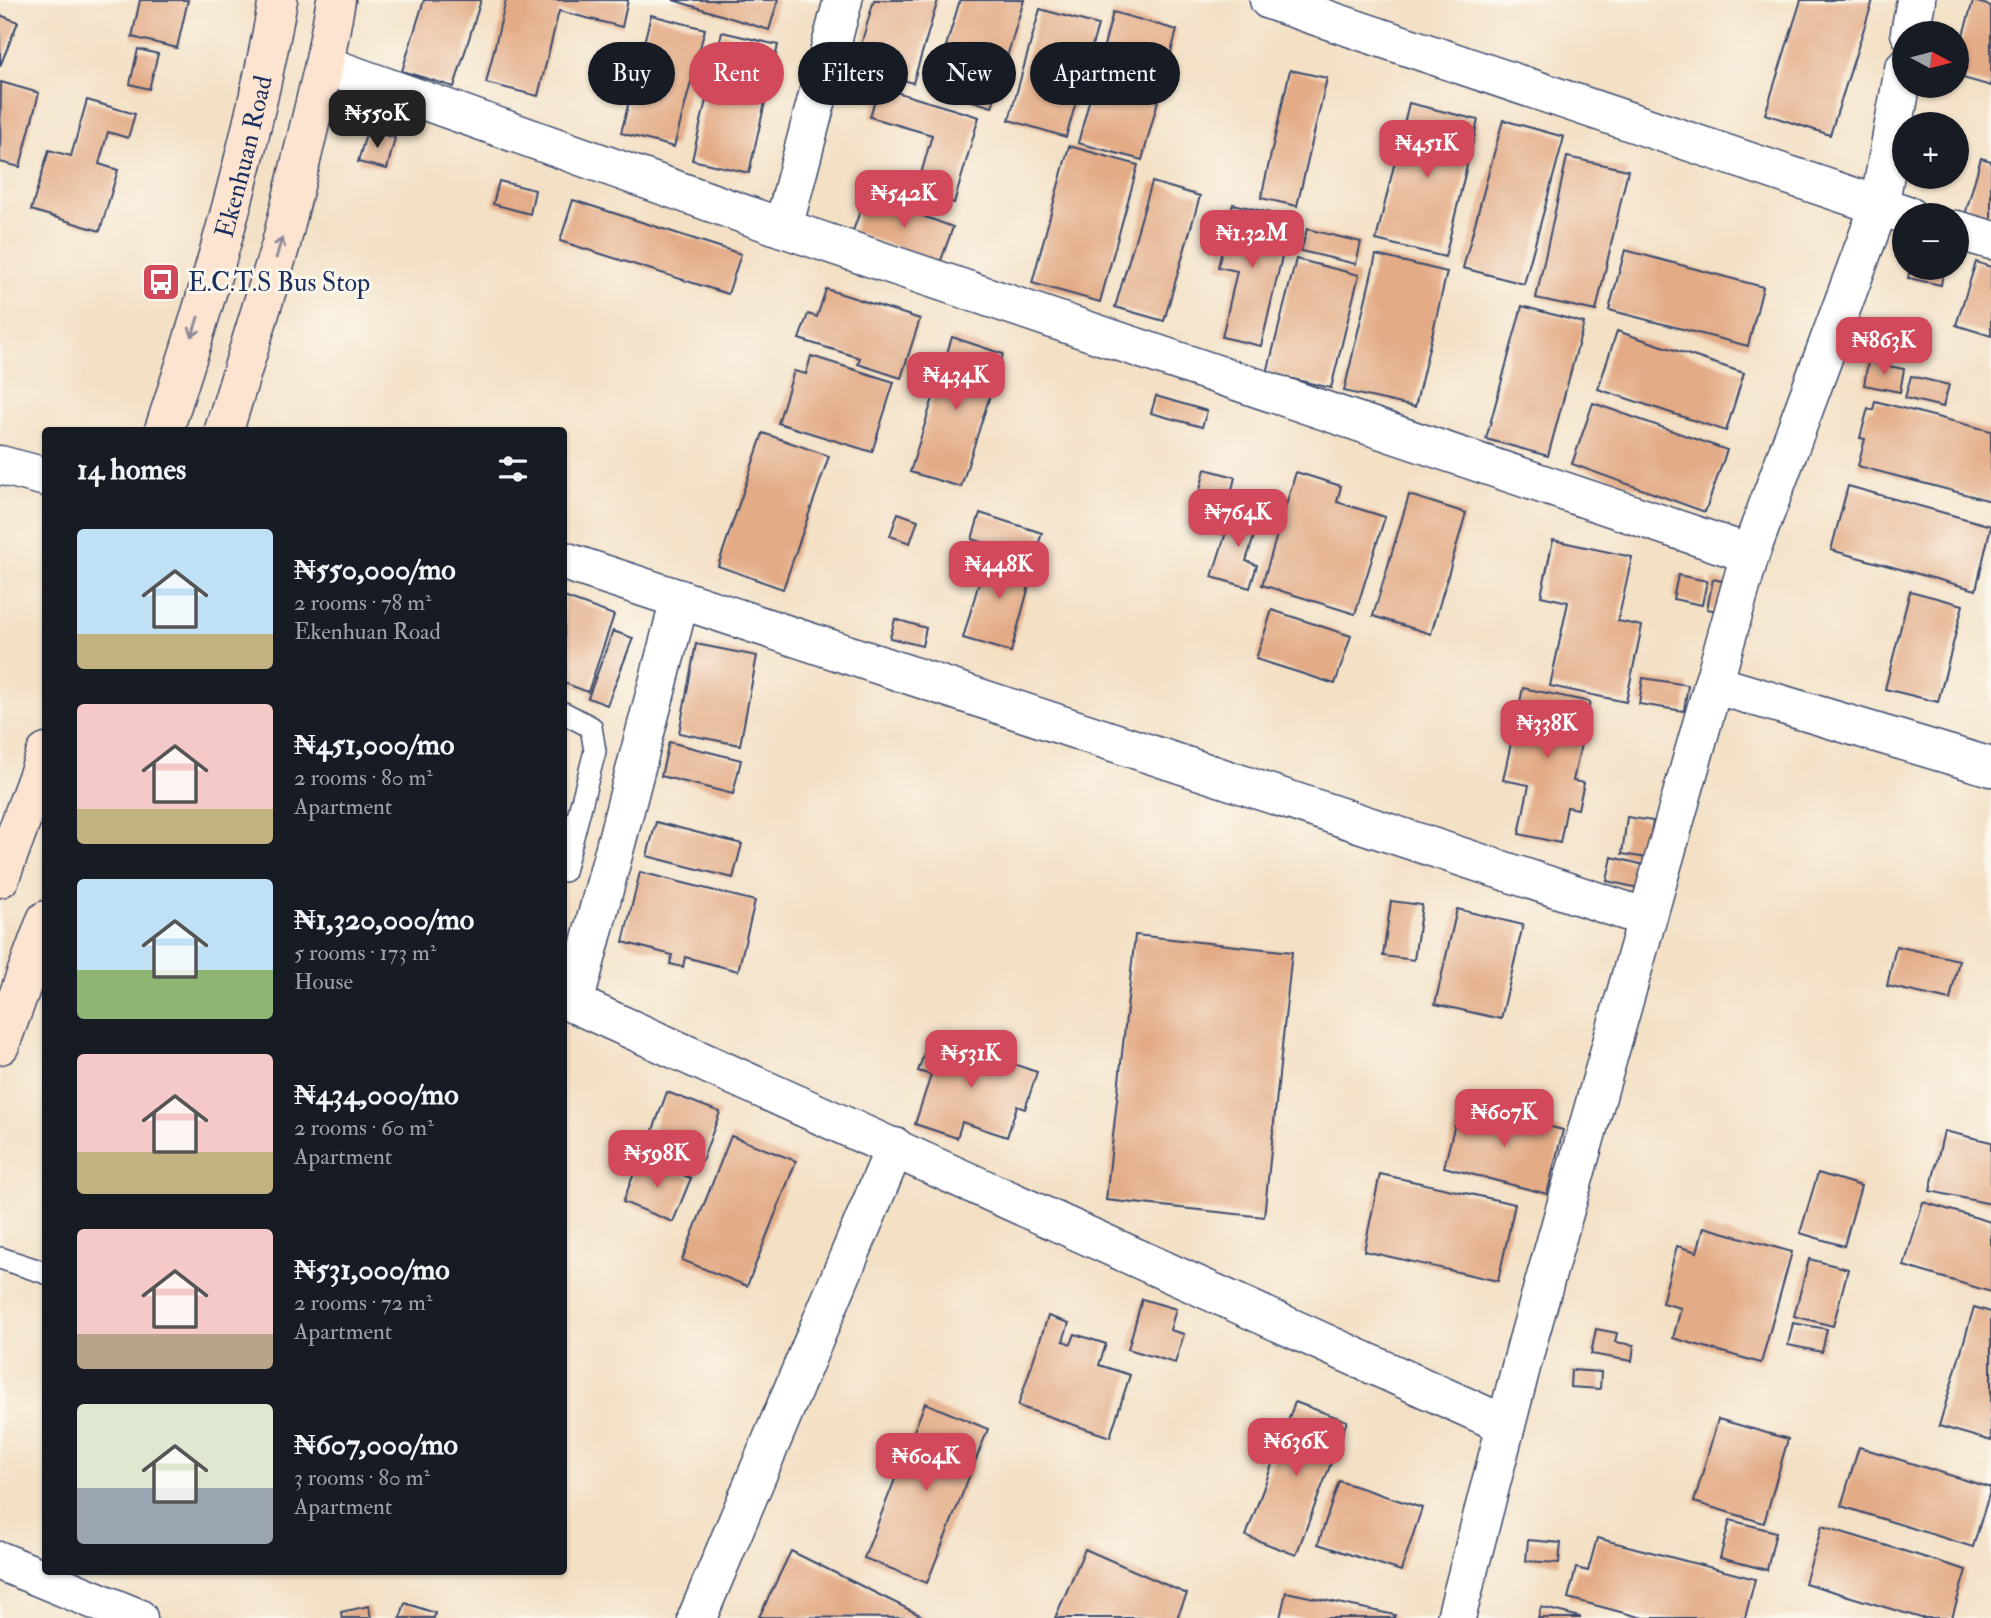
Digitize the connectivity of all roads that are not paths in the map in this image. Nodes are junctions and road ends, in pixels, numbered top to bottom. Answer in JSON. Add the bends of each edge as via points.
{"nodes":[{"id":1,"x":278,"y":0,"type":"edge"},
{"id":2,"x":335,"y":0,"type":"edge"},
{"id":3,"x":843,"y":0,"type":"edge"},
{"id":4,"x":1269,"y":0,"type":"edge"},
{"id":5,"x":1916,"y":0,"type":"edge"},
{"id":6,"x":1912,"y":21,"type":"edge"},
{"id":7,"x":324,"y":65,"type":"junction"},
{"id":8,"x":1902,"y":98,"type":"edge"},
{"id":9,"x":1894,"y":203,"type":"edge"},
{"id":10,"x":1892,"y":211,"type":"edge"},
{"id":11,"x":1892,"y":213,"type":"edge"},
{"id":12,"x":783,"y":228,"type":"junction"},
{"id":13,"x":1969,"y":234,"type":"edge"},
{"id":14,"x":1991,"y":240,"type":"edge"},
{"id":15,"x":165,"y":427,"type":"edge"},
{"id":16,"x":225,"y":427,"type":"edge"},
{"id":17,"x":0,"y":465,"type":"edge"},
{"id":18,"x":42,"y":476,"type":"edge"},
{"id":19,"x":1750,"y":554,"type":"junction"},
{"id":20,"x":567,"y":562,"type":"edge"},
{"id":21,"x":680,"y":599,"type":"junction"},
{"id":22,"x":1713,"y":684,"type":"junction"},
{"id":23,"x":567,"y":715,"type":"edge"},
{"id":24,"x":42,"y":764,"type":"edge"},
{"id":25,"x":1991,"y":767,"type":"edge"},
{"id":26,"x":567,"y":859,"type":"edge"},
{"id":27,"x":0,"y":878,"type":"edge"},
{"id":28,"x":1647,"y":918,"type":"junction"},
{"id":29,"x":42,"y":931,"type":"edge"},
{"id":30,"x":569,"y":1001,"type":"edge"},
{"id":31,"x":0,"y":1045,"type":"edge"},
{"id":32,"x":894,"y":1147,"type":"junction"},
{"id":33,"x":0,"y":1258,"type":"edge"},
{"id":34,"x":42,"y":1272,"type":"edge"},
{"id":35,"x":1506,"y":1425,"type":"junction"},
{"id":36,"x":0,"y":1561,"type":"edge"},
{"id":37,"x":138,"y":1618,"type":"edge"},
{"id":38,"x":697,"y":1618,"type":"edge"},
{"id":39,"x":1456,"y":1618,"type":"edge"}],
"edges":[{"from":1,"to":15,"type":"main road","name":"Ekenhuan Road","one_way":true,"via":[[226,229]]},
{"from":2,"to":7,"type":"main road"},
{"from":3,"to":12,"type":"street"},
{"from":4,"to":10,"type":"street"},
{"from":5,"to":6,"type":"street"},
{"from":7,"to":12,"type":"street"},
{"from":16,"to":7,"type":"main road","one_way":true,"via":[[281,244]]},
{"from":8,"to":9,"type":"street"},
{"from":11,"to":19,"type":"street"},
{"from":12,"to":19,"type":"street"},
{"from":13,"to":14,"type":"street"},
{"from":17,"to":18,"type":"street"},
{"from":19,"to":22,"type":"street"},
{"from":20,"to":21,"type":"street"},
{"from":21,"to":28,"type":"street"},
{"from":21,"to":30,"type":"street"},
{"from":22,"to":25,"type":"street"},
{"from":22,"to":28,"type":"street"},
{"from":23,"to":26,"type":"lane","via":[[591,727],[595,751]]},
{"from":24,"to":27,"type":"main road"},
{"from":28,"to":35,"type":"street"},
{"from":29,"to":31,"type":"main road"},
{"from":30,"to":32,"type":"street"},
{"from":32,"to":35,"type":"street"},
{"from":32,"to":38,"type":"street"},
{"from":33,"to":34,"type":"lane"},
{"from":35,"to":39,"type":"street"},
{"from":36,"to":37,"type":"street"}]}
